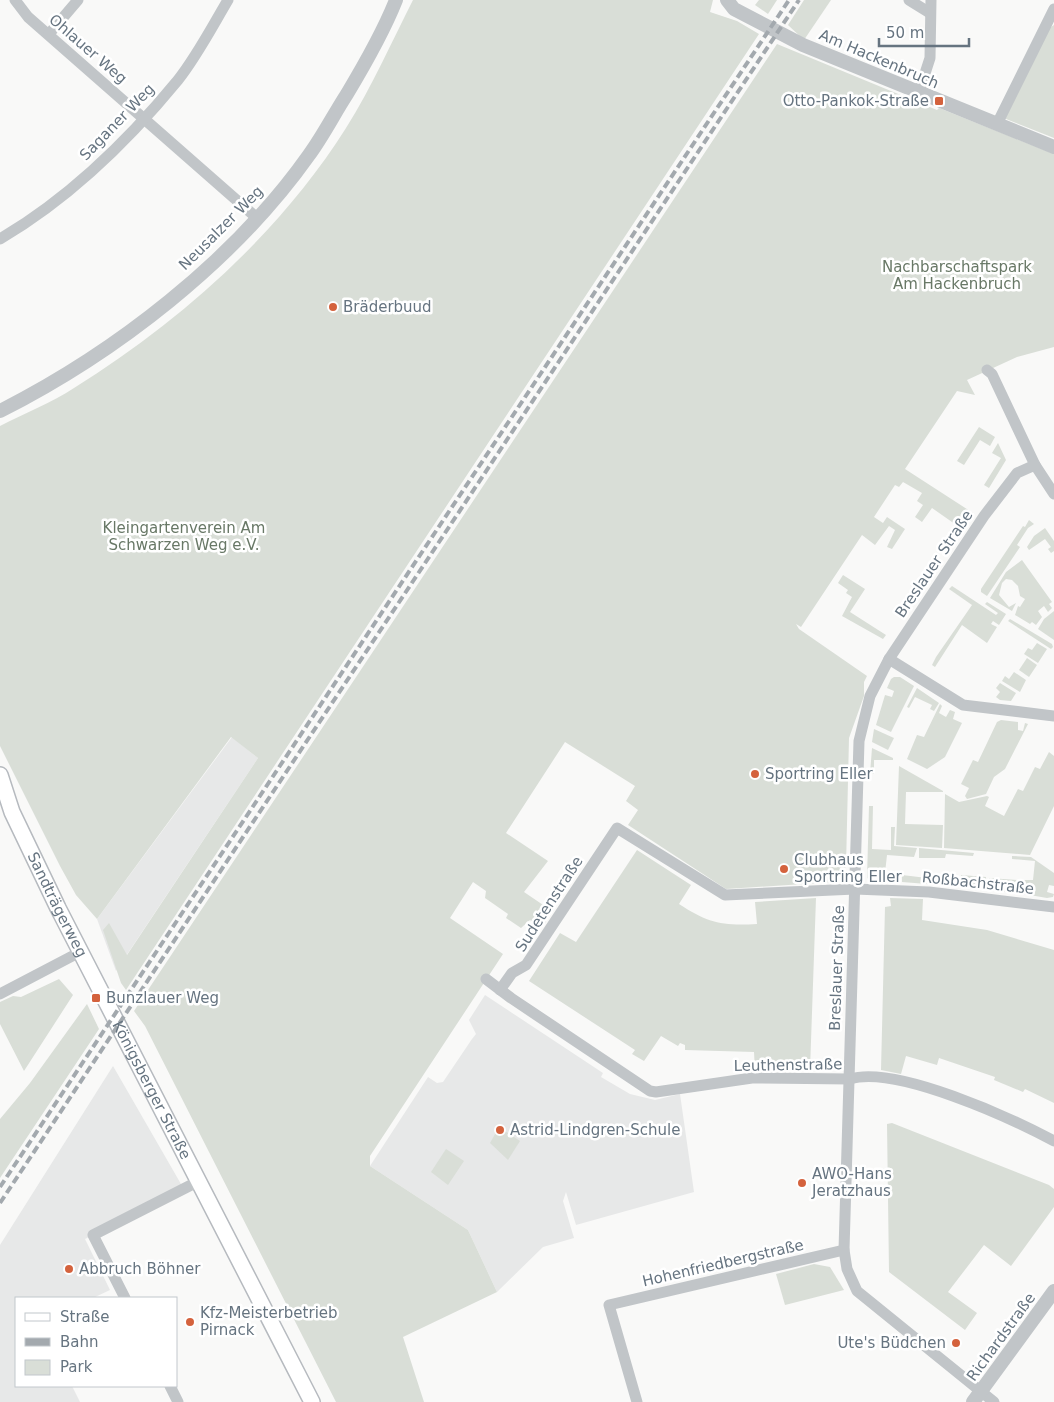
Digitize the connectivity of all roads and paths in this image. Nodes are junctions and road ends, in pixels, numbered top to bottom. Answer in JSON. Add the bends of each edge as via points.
{"nodes":[{"id":1,"x":15,"y":0,"type":"edge"},
{"id":2,"x":78,"y":0,"type":"edge"},
{"id":3,"x":228,"y":0,"type":"edge"},
{"id":4,"x":396,"y":0,"type":"edge"},
{"id":5,"x":727,"y":0,"type":"edge"},
{"id":6,"x":908,"y":0,"type":"edge"},
{"id":7,"x":932,"y":0,"type":"edge"},
{"id":8,"x":1054,"y":11,"type":"edge"},
{"id":9,"x":930,"y":13,"type":"junction"},
{"id":10,"x":48,"y":34,"type":"junction"},
{"id":11,"x":919,"y":92,"type":"junction"},
{"id":12,"x":144,"y":118,"type":"junction"},
{"id":13,"x":997,"y":124,"type":"junction"},
{"id":14,"x":1054,"y":147,"type":"edge"},
{"id":15,"x":257,"y":218,"type":"junction"},
{"id":16,"x":0,"y":239,"type":"edge"},
{"id":17,"x":987,"y":370,"type":"dead end"},
{"id":18,"x":0,"y":411,"type":"edge"},
{"id":19,"x":1035,"y":465,"type":"junction"},
{"id":20,"x":1054,"y":494,"type":"edge"},
{"id":21,"x":889,"y":659,"type":"junction"},
{"id":22,"x":1054,"y":716,"type":"edge"},
{"id":23,"x":0,"y":775,"type":"edge"},
{"id":24,"x":0,"y":797,"type":"edge"},
{"id":25,"x":12,"y":812,"type":"junction"},
{"id":26,"x":617,"y":828,"type":"joint"},
{"id":27,"x":855,"y":889,"type":"junction"},
{"id":28,"x":1054,"y":907,"type":"edge"},
{"id":29,"x":80,"y":952,"type":"junction"},
{"id":30,"x":486,"y":979,"type":"dead end"},
{"id":31,"x":500,"y":990,"type":"junction"},
{"id":32,"x":0,"y":994,"type":"edge"},
{"id":33,"x":103,"y":998,"type":"joint"},
{"id":34,"x":850,"y":1079,"type":"junction"},
{"id":35,"x":1054,"y":1141,"type":"edge"},
{"id":36,"x":199,"y":1181,"type":"junction"},
{"id":37,"x":844,"y":1250,"type":"junction"},
{"id":38,"x":1054,"y":1291,"type":"edge"},
{"id":39,"x":124,"y":1297,"type":"edge"},
{"id":40,"x":170,"y":1387,"type":"edge"},
{"id":41,"x":977,"y":1396,"type":"edge"},
{"id":42,"x":308,"y":1401,"type":"edge"},
{"id":43,"x":178,"y":1402,"type":"edge"},
{"id":44,"x":637,"y":1402,"type":"edge"},
{"id":45,"x":994,"y":1402,"type":"edge"}],
"edges":[{"from":1,"to":10,"type":"street","name":"Ohlauer Weg","via":[[28,17]]},
{"from":2,"to":10,"type":"street"},
{"from":3,"to":12,"type":"street","name":"Saganer Weg","via":[[178,79]]},
{"from":4,"to":15,"type":"street","name":"Neusalzer Weg","via":[[360,72],[310,154]]},
{"from":5,"to":11,"type":"street","name":"Am Hackenbruch","via":[[734,9],[796,42]]},
{"from":6,"to":9,"type":"street"},
{"from":7,"to":9,"type":"street"},
{"from":8,"to":13,"type":"street"},
{"from":9,"to":11,"type":"street","via":[[930,58]]},
{"from":10,"to":12,"type":"street","name":"Ohlauer Weg"},
{"from":11,"to":13,"type":"street","name":"Am Hackenbruch"},
{"from":12,"to":15,"type":"street","name":"Ohlauer Weg"},
{"from":12,"to":16,"type":"street","name":"Saganer Weg","via":[[96,168]]},
{"from":13,"to":14,"type":"street","name":"Am Hackenbruch"},
{"from":15,"to":18,"type":"street","name":"Neusalzer Weg","via":[[213,264],[125,336],[85,364]]},
{"from":17,"to":19,"type":"street","via":[[992,374]]},
{"from":19,"to":20,"type":"street"},
{"from":19,"to":21,"type":"street","name":"Breslauer Straße","via":[[1016,473]]},
{"from":21,"to":22,"type":"street","via":[[963,705]]},
{"from":21,"to":27,"type":"street","name":"Breslauer Straße","via":[[870,696],[859,741]]},
{"from":23,"to":25,"type":"main road","name":"Sandträgerweg"},
{"from":24,"to":25,"type":"main road","name":"Sandträgerweg"},
{"from":25,"to":29,"type":"main road","name":"Sandträgerweg"},
{"from":26,"to":27,"type":"street","name":"Roßbachstraße","via":[[724,895]]},
{"from":26,"to":31,"type":"street","name":"Sudetenstraße","via":[[526,965],[512,973]]},
{"from":27,"to":28,"type":"street","name":"Roßbachstraße","via":[[929,892]]},
{"from":27,"to":34,"type":"street","name":"Breslauer Straße"},
{"from":29,"to":32,"type":"street"},
{"from":29,"to":33,"type":"main road","name":"Sandträgerweg"},
{"from":30,"to":31,"type":"street","name":"Leuthenstraße"},
{"from":31,"to":34,"type":"street","name":"Leuthenstraße","via":[[656,1092],[755,1078]]},
{"from":33,"to":36,"type":"main road","name":"Königsberger Straße"},
{"from":34,"to":35,"type":"street","name":"Leuthenstraße","via":[[862,1076],[901,1081],[998,1113]]},
{"from":34,"to":37,"type":"street","name":"Breslauer Straße"},
{"from":36,"to":39,"type":"street","via":[[93,1235]]},
{"from":36,"to":42,"type":"main road","name":"Königsberger Straße"},
{"from":37,"to":41,"type":"street","name":"Breslauer Straße","via":[[847,1268],[857,1291]]},
{"from":37,"to":44,"type":"street","name":"Hohenfriedbergstraße","via":[[609,1305]]},
{"from":38,"to":41,"type":"street","name":"Richardstraße"},
{"from":40,"to":43,"type":"street"},
{"from":41,"to":45,"type":"street","name":"Breslauer Straße"}]}
